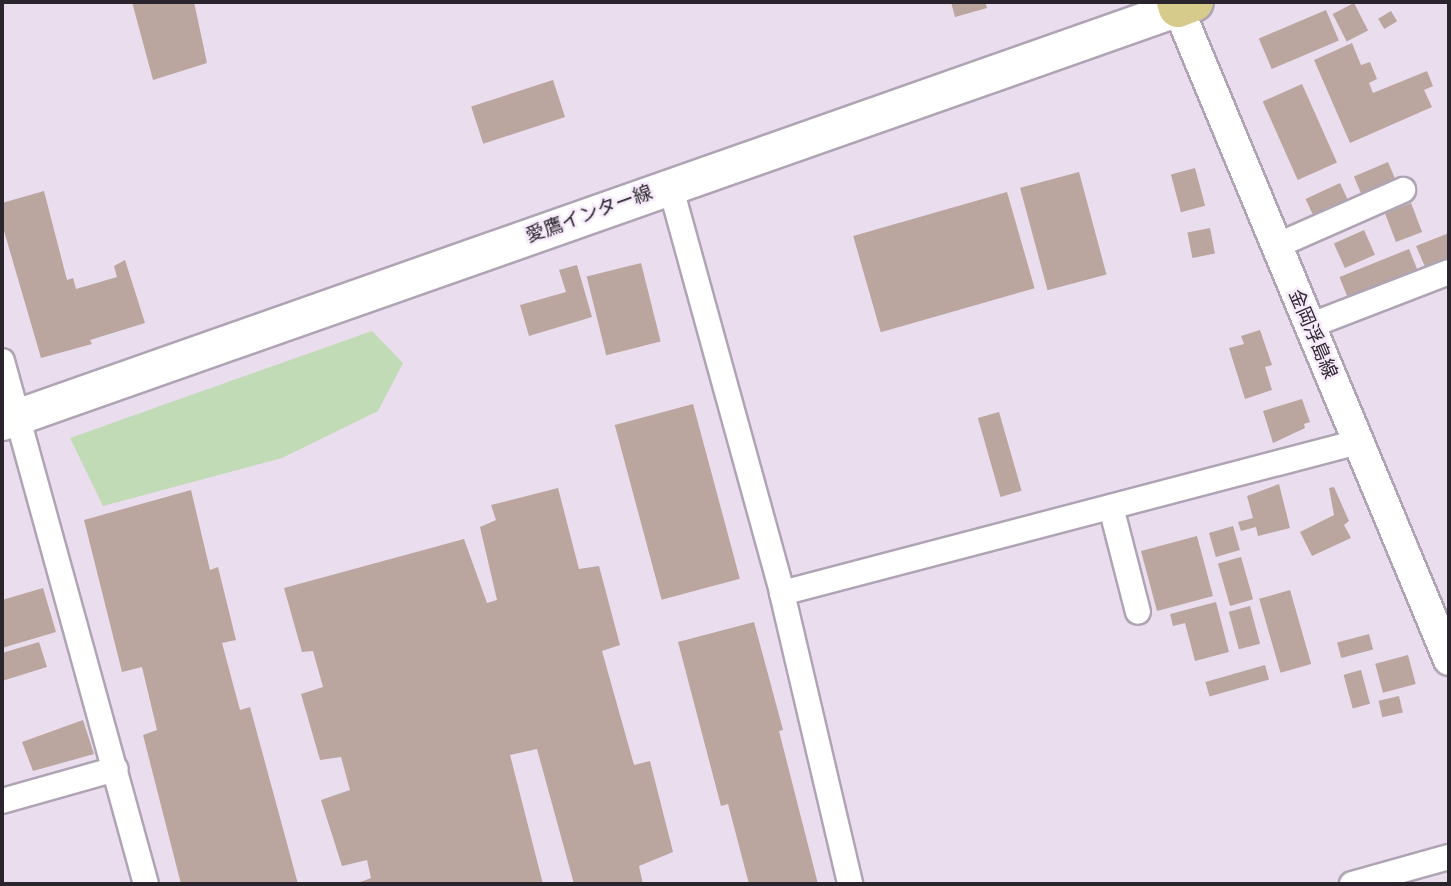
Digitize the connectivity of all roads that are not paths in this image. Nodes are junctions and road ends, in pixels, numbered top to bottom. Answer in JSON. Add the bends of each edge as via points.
{"nodes":[{"id":1,"x":1183,"y":4,"type":"edge"},
{"id":2,"x":670,"y":185,"type":"junction"},
{"id":3,"x":1403,"y":190,"type":"dead end"},
{"id":4,"x":1276,"y":246,"type":"junction"},
{"id":5,"x":1449,"y":272,"type":"edge"},
{"id":6,"x":1309,"y":326,"type":"junction"},
{"id":7,"x":2,"y":361,"type":"edge"},
{"id":8,"x":10,"y":419,"type":"edge"},
{"id":9,"x":1358,"y":442,"type":"junction"},
{"id":10,"x":1111,"y":507,"type":"junction"},
{"id":11,"x":782,"y":593,"type":"junction"},
{"id":12,"x":1138,"y":612,"type":"dead end"},
{"id":13,"x":1449,"y":660,"type":"edge"},
{"id":14,"x":116,"y":769,"type":"junction"},
{"id":15,"x":2,"y":801,"type":"edge"},
{"id":16,"x":1449,"y":857,"type":"edge"},
{"id":17,"x":146,"y":884,"type":"edge"},
{"id":18,"x":850,"y":884,"type":"edge"},
{"id":19,"x":1352,"y":884,"type":"edge"}],
"edges":[{"from":1,"to":2,"type":"main road","name":"愛鷹インター線"},
{"from":1,"to":4,"type":"street","name":"金岡浮島線"},
{"from":2,"to":8,"type":"main road","name":"愛鷹インター線"},
{"from":2,"to":11,"type":"street"},
{"from":3,"to":4,"type":"street"},
{"from":4,"to":6,"type":"street","name":"金岡浮島線"},
{"from":5,"to":6,"type":"street"},
{"from":6,"to":9,"type":"street","name":"金岡浮島線"},
{"from":7,"to":8,"type":"street"},
{"from":8,"to":14,"type":"street"},
{"from":9,"to":10,"type":"street"},
{"from":9,"to":13,"type":"street","name":"金岡浮島線"},
{"from":10,"to":11,"type":"street"},
{"from":10,"to":12,"type":"street"},
{"from":11,"to":18,"type":"street"},
{"from":14,"to":15,"type":"street"},
{"from":14,"to":17,"type":"street"},
{"from":16,"to":19,"type":"street"}]}
